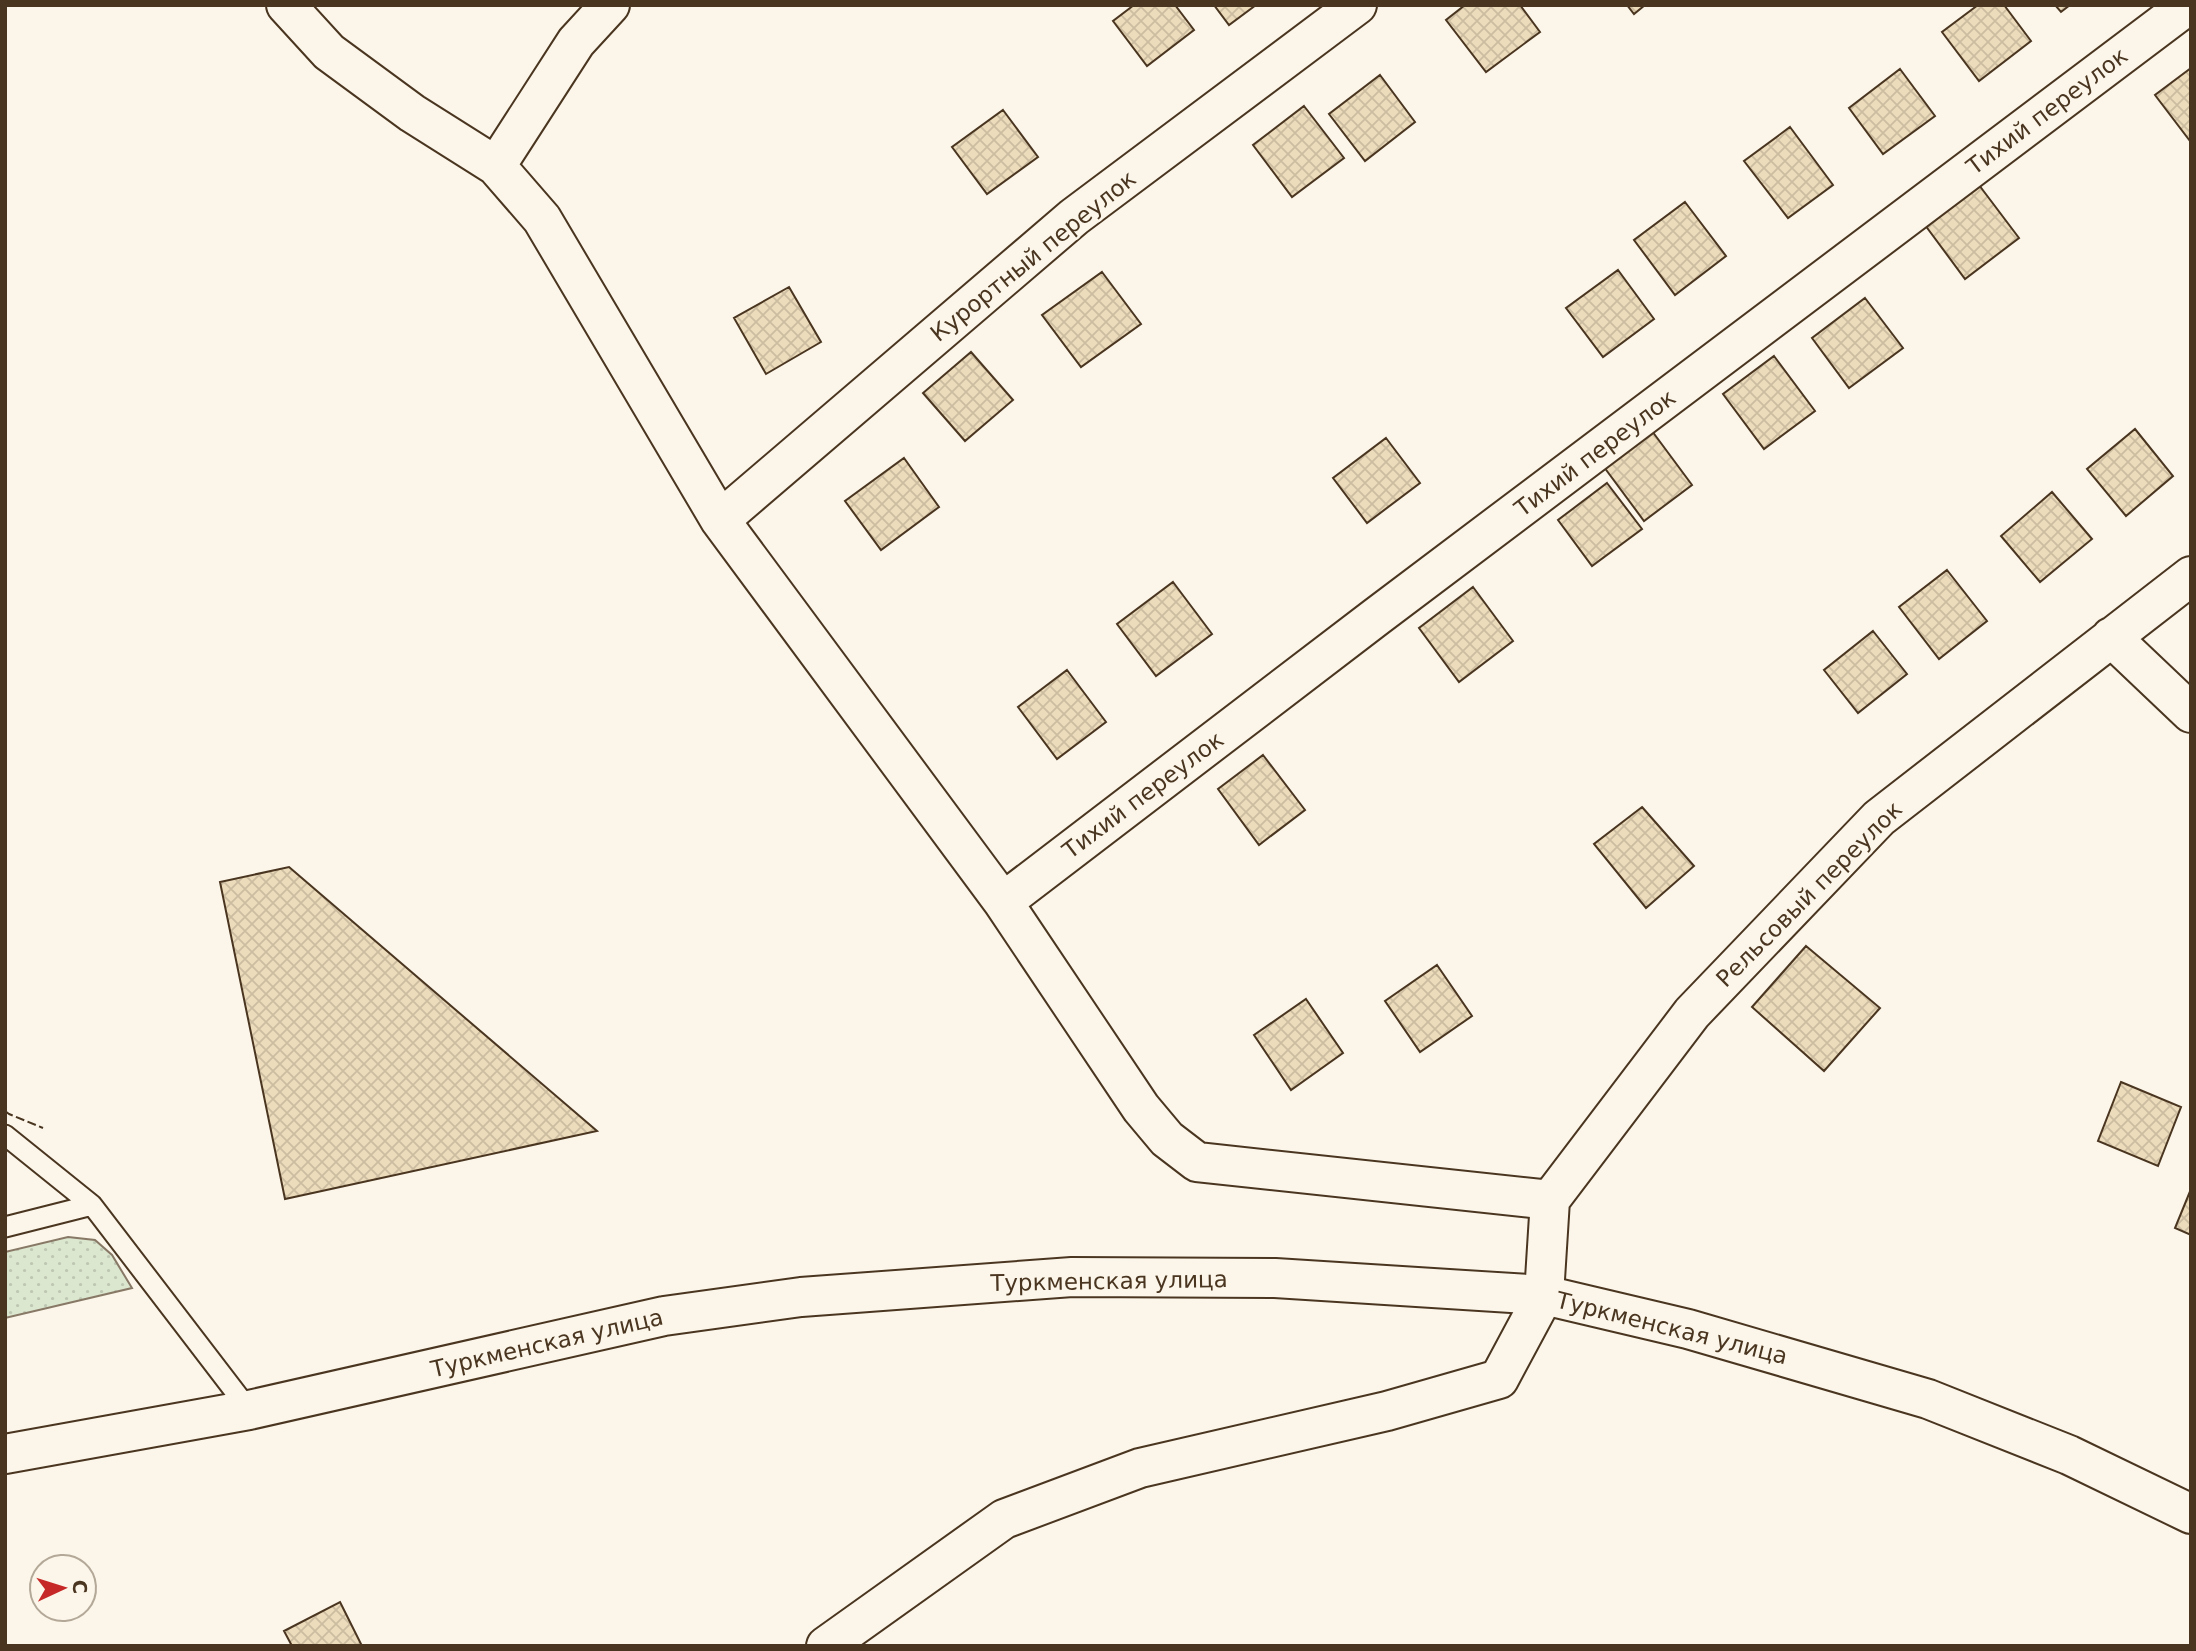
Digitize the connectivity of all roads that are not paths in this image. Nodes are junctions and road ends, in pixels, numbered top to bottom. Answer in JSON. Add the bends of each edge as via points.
{"nodes":[{"id":1,"x":286,"y":5,"type":"edge"},
{"id":2,"x":610,"y":5,"type":"edge"},
{"id":3,"x":1357,"y":5,"type":"edge"},
{"id":4,"x":2188,"y":5,"type":"edge"},
{"id":5,"x":496,"y":166,"type":"junction"},
{"id":6,"x":720,"y":520,"type":"junction"},
{"id":7,"x":2191,"y":576,"type":"edge"},
{"id":8,"x":2111,"y":637,"type":"junction"},
{"id":9,"x":2191,"y":713,"type":"edge"},
{"id":10,"x":1003,"y":902,"type":"junction"},
{"id":11,"x":5,"y":1135,"type":"edge"},
{"id":12,"x":1550,"y":1200,"type":"junction"},
{"id":13,"x":92,"y":1205,"type":"junction"},
{"id":14,"x":5,"y":1227,"type":"edge"},
{"id":15,"x":1544,"y":1295,"type":"junction"},
{"id":16,"x":249,"y":1410,"type":"junction"},
{"id":17,"x":5,"y":1454,"type":"edge"},
{"id":18,"x":2191,"y":1514,"type":"edge"},
{"id":19,"x":827,"y":1646,"type":"edge"}],
"edges":[{"from":1,"to":5,"type":"street","via":[[329,52],[412,113]]},
{"from":2,"to":5,"type":"street","via":[[576,42]]},
{"from":3,"to":6,"type":"street","name":"Курортный переулок","via":[[1074,217]]},
{"from":4,"to":10,"type":"street","name":"Тихий переулок"},
{"from":5,"to":6,"type":"street","via":[[542,219]]},
{"from":6,"to":10,"type":"street"},
{"from":7,"to":8,"type":"street","name":"Рельсовый переулок"},
{"from":8,"to":9,"type":"street"},
{"from":8,"to":12,"type":"street","name":"Рельсовый переулок","via":[[1879,818],[1692,1013]]},
{"from":10,"to":12,"type":"street","via":[[1141,1108],[1167,1139],[1197,1162]]},
{"from":11,"to":13,"type":"lane"},
{"from":12,"to":15,"type":"street"},
{"from":13,"to":14,"type":"lane"},
{"from":13,"to":16,"type":"lane"},
{"from":15,"to":16,"type":"street","name":"Туркменская улица","via":[[1275,1278],[1072,1277],[801,1297],[664,1316]]},
{"from":15,"to":18,"type":"street","name":"Туркменская улица","via":[[1688,1329],[1928,1399],[2069,1455]]},
{"from":15,"to":19,"type":"street","via":[[1499,1379],[1387,1411],[1140,1468],[1004,1519]]},
{"from":16,"to":17,"type":"street","name":"Туркменская улица"}]}
